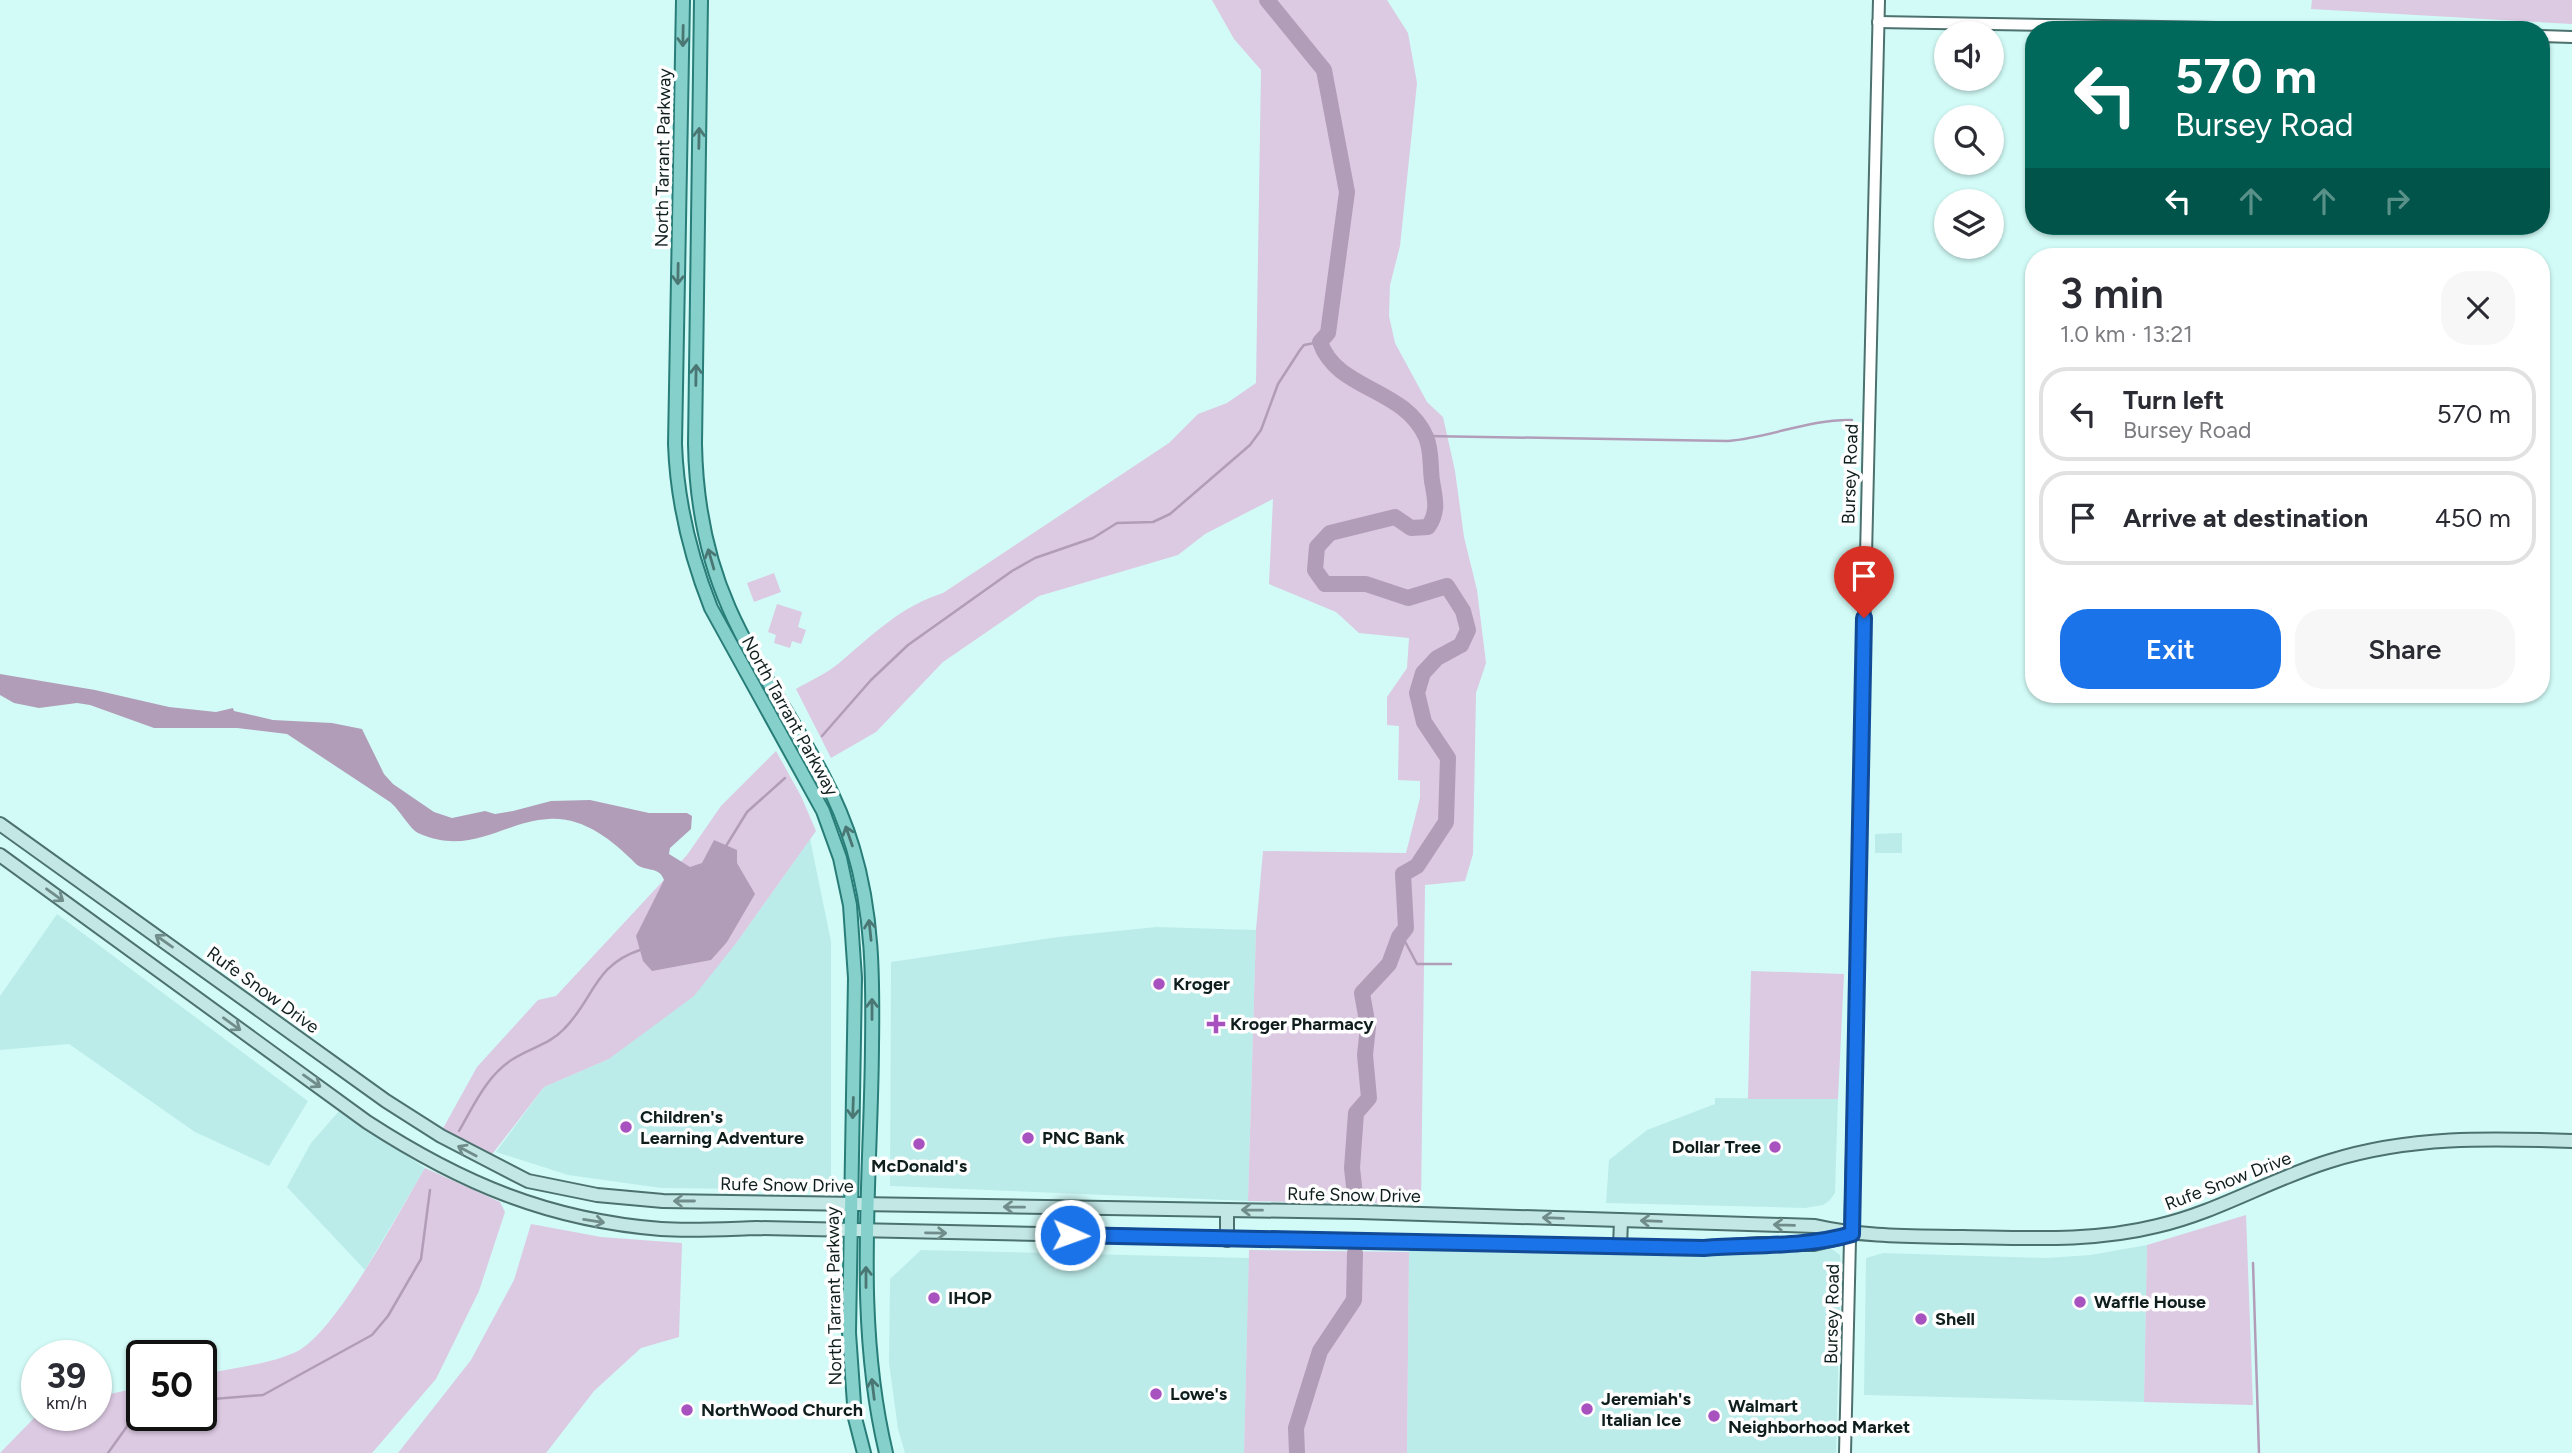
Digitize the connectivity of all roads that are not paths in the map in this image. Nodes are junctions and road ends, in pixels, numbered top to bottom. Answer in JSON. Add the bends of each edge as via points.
{"nodes":[{"id":1,"x":683,"y":0,"type":"edge"},
{"id":2,"x":701,"y":0,"type":"edge"},
{"id":3,"x":1879,"y":0,"type":"edge"},
{"id":4,"x":1878,"y":22,"type":"junction"},
{"id":5,"x":2025,"y":25,"type":"edge"},
{"id":6,"x":2550,"y":36,"type":"edge"},
{"id":7,"x":2572,"y":37,"type":"edge"},
{"id":8,"x":0,"y":824,"type":"edge"},
{"id":9,"x":0,"y":856,"type":"edge"},
{"id":10,"x":142,"y":926,"type":"junction"},
{"id":11,"x":126,"y":947,"type":"junction"},
{"id":12,"x":855,"y":1060,"type":"junction"},
{"id":13,"x":872,"y":1061,"type":"junction"},
{"id":14,"x":2572,"y":1141,"type":"edge"},
{"id":15,"x":850,"y":1203,"type":"junction"},
{"id":16,"x":869,"y":1204,"type":"junction"},
{"id":17,"x":1070,"y":1208,"type":"junction"},
{"id":18,"x":1227,"y":1210,"type":"junction"},
{"id":19,"x":1621,"y":1220,"type":"junction"},
{"id":20,"x":850,"y":1230,"type":"junction"},
{"id":21,"x":868,"y":1231,"type":"junction"},
{"id":22,"x":1852,"y":1234,"type":"junction"},
{"id":23,"x":1070,"y":1235,"type":"junction"},
{"id":24,"x":1227,"y":1240,"type":"junction"},
{"id":25,"x":1620,"y":1247,"type":"junction"},
{"id":26,"x":863,"y":1453,"type":"edge"},
{"id":27,"x":886,"y":1453,"type":"edge"},
{"id":28,"x":1845,"y":1453,"type":"edge"}],
"edges":[{"from":1,"to":12,"type":"main road","name":"North Tarrant Parkway","one_way":true,"via":[[675,444],[680,499],[697,572],[711,608],[813,789],[840,858],[855,938]]},
{"from":13,"to":2,"type":"main road","name":"North Tarrant Parkway","one_way":true,"via":[[871,933],[853,848],[822,769],[729,608],[711,561],[699,507],[695,444]]},
{"from":3,"to":4,"type":"street","name":"Bursey Road"},
{"from":4,"to":5,"type":"street"},
{"from":4,"to":22,"type":"street","name":"Bursey Road"},
{"from":6,"to":7,"type":"street"},
{"from":8,"to":10,"type":"main road","name":"Rufe Snow Drive"},
{"from":9,"to":11,"type":"main road","name":"Rufe Snow Drive","one_way":true},
{"from":10,"to":11,"type":"main road"},
{"from":15,"to":10,"type":"main road","name":"Rufe Snow Drive","one_way":true,"via":[[663,1201],[597,1195],[528,1181],[411,1118]]},
{"from":11,"to":20,"type":"main road","name":"Rufe Snow Drive","one_way":true,"via":[[405,1147],[459,1177],[520,1202],[594,1221],[663,1229]]},
{"from":12,"to":13,"type":"main road"},
{"from":12,"to":15,"type":"main road","name":"North Tarrant Parkway","one_way":true},
{"from":13,"to":16,"type":"main road","name":"North Tarrant Parkway"},
{"from":14,"to":22,"type":"main road","name":"Rufe Snow Drive","via":[[2474,1139],[2392,1145],[2328,1161],[2185,1219],[2103,1236]]},
{"from":15,"to":16,"type":"main road","name":"Rufe Snow Drive"},
{"from":15,"to":20,"type":"main road","name":"North Tarrant Parkway"},
{"from":17,"to":16,"type":"main road","name":"Rufe Snow Drive","one_way":true},
{"from":16,"to":21,"type":"main road","name":"North Tarrant Parkway"},
{"from":17,"to":18,"type":"main road","name":"Rufe Snow Drive"},
{"from":17,"to":23,"type":"main road"},
{"from":19,"to":18,"type":"main road","name":"Rufe Snow Drive","one_way":true},
{"from":18,"to":24,"type":"main road"},
{"from":22,"to":19,"type":"main road","name":"Rufe Snow Drive","one_way":true,"via":[[1815,1226]]},
{"from":19,"to":25,"type":"main road"},
{"from":20,"to":21,"type":"main road","name":"Rufe Snow Drive"},
{"from":20,"to":26,"type":"main road","name":"North Tarrant Parkway","via":[[850,1366]]},
{"from":21,"to":23,"type":"main road","name":"Rufe Snow Drive","one_way":true},
{"from":27,"to":21,"type":"main road","name":"North Tarrant Parkway","one_way":true,"via":[[866,1336]]},
{"from":22,"to":25,"type":"main road","name":"Rufe Snow Drive","via":[[1814,1244]]},
{"from":22,"to":28,"type":"street","name":"Bursey Road"},
{"from":23,"to":24,"type":"main road","name":"Rufe Snow Drive"},
{"from":24,"to":25,"type":"main road","name":"Rufe Snow Drive"}]}
